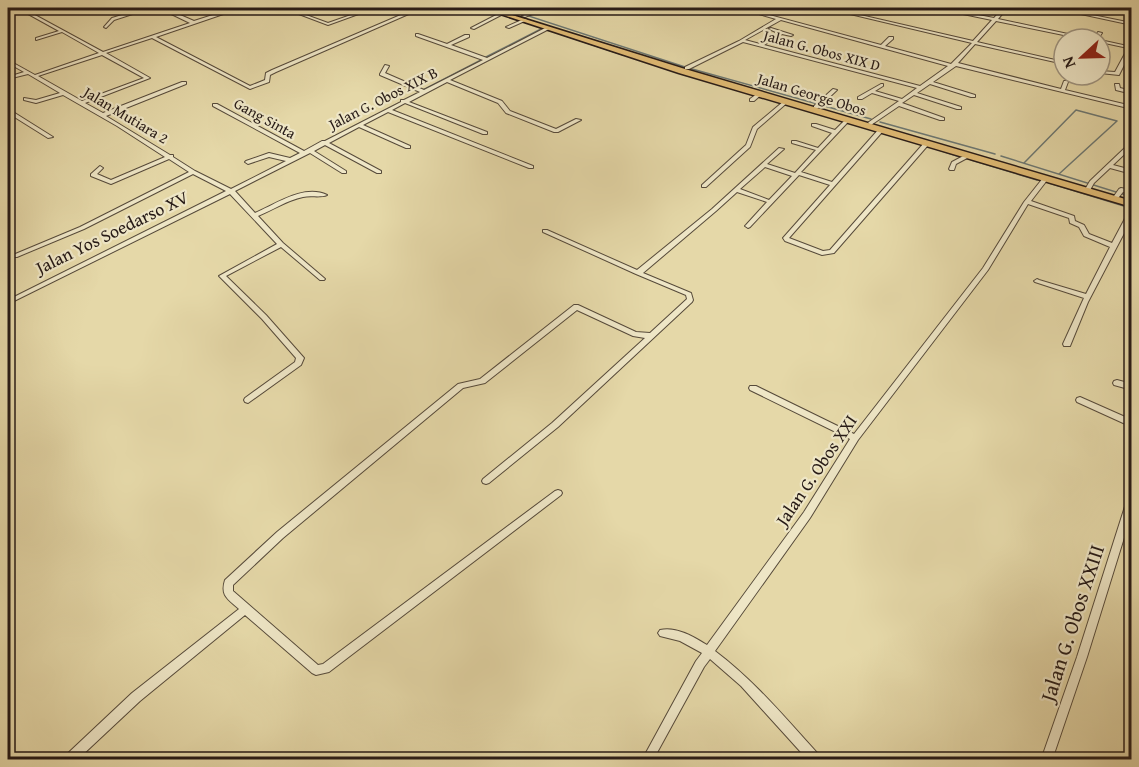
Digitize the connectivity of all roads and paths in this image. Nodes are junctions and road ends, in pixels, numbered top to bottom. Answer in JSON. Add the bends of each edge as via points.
{"nodes":[{"id":1,"x":24,"y":8,"type":"edge"},
{"id":2,"x":111,"y":8,"type":"edge"},
{"id":3,"x":149,"y":8,"type":"edge"},
{"id":4,"x":162,"y":8,"type":"edge"},
{"id":5,"x":209,"y":8,"type":"edge"},
{"id":6,"x":237,"y":8,"type":"edge"},
{"id":7,"x":285,"y":8,"type":"edge"},
{"id":8,"x":373,"y":8,"type":"edge"},
{"id":9,"x":419,"y":8,"type":"edge"},
{"id":10,"x":485,"y":8,"type":"edge"},
{"id":11,"x":545,"y":8,"type":"edge"},
{"id":12,"x":740,"y":8,"type":"edge"},
{"id":13,"x":827,"y":8,"type":"edge"},
{"id":14,"x":858,"y":8,"type":"edge"},
{"id":15,"x":939,"y":8,"type":"edge"},
{"id":16,"x":1005,"y":8,"type":"edge"},
{"id":17,"x":1055,"y":8,"type":"edge"},
{"id":18,"x":959,"y":9,"type":"edge"},
{"id":19,"x":500,"y":10,"type":"edge"},
{"id":20,"x":8,"y":11,"type":"edge"},
{"id":21,"x":222,"y":12,"type":"junction"},
{"id":22,"x":850,"y":13,"type":"junction"},
{"id":23,"x":125,"y":15,"type":"junction"},
{"id":24,"x":524,"y":18,"type":"junction"},
{"id":25,"x":780,"y":19,"type":"junction"},
{"id":26,"x":994,"y":19,"type":"junction"},
{"id":27,"x":192,"y":22,"type":"junction"},
{"id":28,"x":1131,"y":24,"type":"edge"},
{"id":29,"x":106,"y":27,"type":"dead end"},
{"id":30,"x":508,"y":27,"type":"dead end"},
{"id":31,"x":473,"y":28,"type":"dead end"},
{"id":32,"x":548,"y":28,"type":"junction"},
{"id":33,"x":771,"y":29,"type":"dead end"},
{"id":34,"x":62,"y":31,"type":"junction"},
{"id":35,"x":1052,"y":31,"type":"edge"},
{"id":36,"x":782,"y":32,"type":"junction"},
{"id":37,"x":418,"y":35,"type":"dead end"},
{"id":38,"x":792,"y":35,"type":"dead end"},
{"id":39,"x":151,"y":36,"type":"junction"},
{"id":40,"x":467,"y":36,"type":"dead end"},
{"id":41,"x":891,"y":38,"type":"dead end"},
{"id":42,"x":38,"y":39,"type":"dead end"},
{"id":43,"x":741,"y":41,"type":"junction"},
{"id":44,"x":975,"y":43,"type":"junction"},
{"id":45,"x":735,"y":44,"type":"junction"},
{"id":46,"x":1112,"y":44,"type":"edge"},
{"id":47,"x":447,"y":45,"type":"junction"},
{"id":48,"x":760,"y":46,"type":"junction"},
{"id":49,"x":881,"y":47,"type":"junction"},
{"id":50,"x":1130,"y":48,"type":"edge"},
{"id":51,"x":778,"y":51,"type":"junction"},
{"id":52,"x":101,"y":53,"type":"junction"},
{"id":53,"x":486,"y":59,"type":"junction"},
{"id":54,"x":1052,"y":60,"type":"edge"},
{"id":55,"x":8,"y":61,"type":"edge"},
{"id":56,"x":954,"y":65,"type":"junction"},
{"id":57,"x":10,"y":66,"type":"edge"},
{"id":58,"x":387,"y":66,"type":"dead end"},
{"id":59,"x":687,"y":68,"type":"junction"},
{"id":60,"x":27,"y":73,"type":"junction"},
{"id":61,"x":1112,"y":73,"type":"edge"},
{"id":62,"x":34,"y":76,"type":"junction"},
{"id":63,"x":8,"y":78,"type":"edge"},
{"id":64,"x":446,"y":80,"type":"junction"},
{"id":65,"x":928,"y":82,"type":"junction"},
{"id":66,"x":184,"y":83,"type":"dead end"},
{"id":67,"x":882,"y":85,"type":"dead end"},
{"id":68,"x":1117,"y":85,"type":"dead end"},
{"id":69,"x":1064,"y":87,"type":"edge"},
{"id":70,"x":921,"y":88,"type":"junction"},
{"id":71,"x":835,"y":90,"type":"dead end"},
{"id":72,"x":1062,"y":90,"type":"junction"},
{"id":73,"x":422,"y":91,"type":"junction"},
{"id":74,"x":872,"y":91,"type":"junction"},
{"id":75,"x":64,"y":93,"type":"junction"},
{"id":76,"x":1131,"y":93,"type":"edge"},
{"id":77,"x":760,"y":94,"type":"junction"},
{"id":78,"x":915,"y":94,"type":"junction"},
{"id":79,"x":973,"y":96,"type":"dead end"},
{"id":80,"x":860,"y":98,"type":"dead end"},
{"id":81,"x":26,"y":99,"type":"dead end"},
{"id":82,"x":752,"y":100,"type":"dead end"},
{"id":83,"x":403,"y":101,"type":"junction"},
{"id":84,"x":786,"y":102,"type":"junction"},
{"id":85,"x":901,"y":102,"type":"junction"},
{"id":86,"x":82,"y":103,"type":"junction"},
{"id":87,"x":215,"y":105,"type":"dead end"},
{"id":88,"x":816,"y":107,"type":"junction"},
{"id":89,"x":959,"y":108,"type":"dead end"},
{"id":90,"x":1131,"y":108,"type":"edge"},
{"id":91,"x":388,"y":110,"type":"junction"},
{"id":92,"x":8,"y":111,"type":"edge"},
{"id":93,"x":103,"y":115,"type":"junction"},
{"id":94,"x":942,"y":118,"type":"dead end"},
{"id":95,"x":578,"y":120,"type":"dead end"},
{"id":96,"x":846,"y":121,"type":"junction"},
{"id":97,"x":871,"y":123,"type":"junction"},
{"id":98,"x":358,"y":125,"type":"junction"},
{"id":99,"x":814,"y":125,"type":"dead end"},
{"id":100,"x":880,"y":131,"type":"junction"},
{"id":101,"x":835,"y":132,"type":"junction"},
{"id":102,"x":486,"y":133,"type":"dead end"},
{"id":103,"x":50,"y":137,"type":"dead end"},
{"id":104,"x":324,"y":142,"type":"junction"},
{"id":105,"x":794,"y":142,"type":"dead end"},
{"id":106,"x":926,"y":144,"type":"junction"},
{"id":107,"x":1131,"y":144,"type":"edge"},
{"id":108,"x":408,"y":147,"type":"dead end"},
{"id":109,"x":781,"y":149,"type":"dead end"},
{"id":110,"x":820,"y":150,"type":"junction"},
{"id":111,"x":306,"y":152,"type":"junction"},
{"id":112,"x":1122,"y":153,"type":"junction"},
{"id":113,"x":171,"y":156,"type":"junction"},
{"id":114,"x":967,"y":156,"type":"junction"},
{"id":115,"x":1131,"y":156,"type":"edge"},
{"id":116,"x":290,"y":160,"type":"junction"},
{"id":117,"x":248,"y":162,"type":"dead end"},
{"id":118,"x":764,"y":165,"type":"junction"},
{"id":119,"x":1109,"y":166,"type":"junction"},
{"id":120,"x":100,"y":168,"type":"dead end"},
{"id":121,"x":531,"y":168,"type":"dead end"},
{"id":122,"x":952,"y":169,"type":"dead end"},
{"id":123,"x":193,"y":172,"type":"junction"},
{"id":124,"x":344,"y":172,"type":"dead end"},
{"id":125,"x":379,"y":172,"type":"dead end"},
{"id":126,"x":1131,"y":172,"type":"edge"},
{"id":127,"x":797,"y":174,"type":"junction"},
{"id":128,"x":1045,"y":179,"type":"junction"},
{"id":129,"x":833,"y":184,"type":"junction"},
{"id":130,"x":705,"y":186,"type":"dead end"},
{"id":131,"x":1089,"y":186,"type":"junction"},
{"id":132,"x":736,"y":190,"type":"junction"},
{"id":133,"x":231,"y":191,"type":"junction"},
{"id":134,"x":1131,"y":192,"type":"edge"},
{"id":135,"x":1118,"y":194,"type":"junction"},
{"id":136,"x":324,"y":195,"type":"dead end"},
{"id":137,"x":771,"y":202,"type":"junction"},
{"id":138,"x":1027,"y":202,"type":"junction"},
{"id":139,"x":1131,"y":202,"type":"edge"},
{"id":140,"x":1131,"y":211,"type":"edge"},
{"id":141,"x":254,"y":215,"type":"junction"},
{"id":142,"x":748,"y":226,"type":"dead end"},
{"id":143,"x":545,"y":231,"type":"dead end"},
{"id":144,"x":281,"y":244,"type":"junction"},
{"id":145,"x":1114,"y":246,"type":"junction"},
{"id":146,"x":15,"y":256,"type":"dead end"},
{"id":147,"x":638,"y":273,"type":"junction"},
{"id":148,"x":322,"y":279,"type":"dead end"},
{"id":149,"x":1037,"y":281,"type":"dead end"},
{"id":150,"x":1087,"y":297,"type":"junction"},
{"id":151,"x":8,"y":302,"type":"edge"},
{"id":152,"x":651,"y":336,"type":"junction"},
{"id":153,"x":1067,"y":344,"type":"dead end"},
{"id":154,"x":1116,"y":382,"type":"dead end"},
{"id":155,"x":1131,"y":387,"type":"edge"},
{"id":156,"x":753,"y":388,"type":"dead end"},
{"id":157,"x":248,"y":400,"type":"dead end"},
{"id":158,"x":1080,"y":400,"type":"dead end"},
{"id":159,"x":1131,"y":424,"type":"edge"},
{"id":160,"x":855,"y":438,"type":"junction"},
{"id":161,"x":486,"y":482,"type":"dead end"},
{"id":162,"x":558,"y":493,"type":"dead end"},
{"id":163,"x":1131,"y":497,"type":"edge"},
{"id":164,"x":244,"y":608,"type":"junction"},
{"id":165,"x":663,"y":633,"type":"dead end"},
{"id":166,"x":710,"y":651,"type":"junction"},
{"id":167,"x":69,"y":759,"type":"edge"},
{"id":168,"x":647,"y":759,"type":"edge"},
{"id":169,"x":816,"y":759,"type":"edge"},
{"id":170,"x":1046,"y":759,"type":"edge"}],
"edges":[{"from":1,"to":20,"type":"street"},
{"from":1,"to":34,"type":"street"},
{"from":2,"to":23,"type":"street"},
{"from":3,"to":23,"type":"street"},
{"from":4,"to":27,"type":"street"},
{"from":5,"to":21,"type":"street"},
{"from":6,"to":21,"type":"street"},
{"from":7,"to":8,"type":"street","via":[[328,24]]},
{"from":9,"to":39,"type":"street","via":[[274,71],[268,74],[267,81],[250,88]]},
{"from":10,"to":19,"type":"main road","name":"Jalan George Obos"},
{"from":11,"to":24,"type":"street"},
{"from":12,"to":25,"type":"street"},
{"from":13,"to":22,"type":"street"},
{"from":14,"to":22,"type":"street"},
{"from":15,"to":18,"type":"street"},
{"from":16,"to":26,"type":"street"},
{"from":17,"to":28,"type":"street"},
{"from":18,"to":26,"type":"street"},
{"from":19,"to":24,"type":"main road","name":"Jalan George Obos"},
{"from":19,"to":31,"type":"street"},
{"from":21,"to":27,"type":"street"},
{"from":22,"to":44,"type":"street"},
{"from":23,"to":29,"type":"street"},
{"from":24,"to":30,"type":"street"},
{"from":24,"to":32,"type":"main road","name":"Jalan George Obos"},
{"from":24,"to":59,"type":"main road","name":"Jalan George Obos"},
{"from":25,"to":43,"type":"street"},
{"from":25,"to":49,"type":"street"},
{"from":26,"to":35,"type":"street"},
{"from":26,"to":44,"type":"street"},
{"from":27,"to":39,"type":"street"},
{"from":32,"to":53,"type":"street","name":"Jalan G. Obos XIX B"},
{"from":32,"to":77,"type":"main road","name":"Jalan George Obos"},
{"from":33,"to":36,"type":"street"},
{"from":34,"to":42,"type":"street"},
{"from":34,"to":52,"type":"street"},
{"from":36,"to":38,"type":"street"},
{"from":36,"to":48,"type":"street"},
{"from":37,"to":47,"type":"street"},
{"from":39,"to":52,"type":"street"},
{"from":40,"to":47,"type":"street"},
{"from":41,"to":49,"type":"street"},
{"from":43,"to":45,"type":"street","name":"Jalan G. Obos XIX D"},
{"from":43,"to":48,"type":"street","name":"Jalan G. Obos XIX D"},
{"from":44,"to":54,"type":"street"},
{"from":44,"to":56,"type":"street"},
{"from":45,"to":51,"type":"street"},
{"from":45,"to":59,"type":"street","name":"Jalan G. Obos XIX D"},
{"from":46,"to":50,"type":"street"},
{"from":47,"to":53,"type":"street"},
{"from":48,"to":51,"type":"street","name":"Jalan G. Obos XIX D"},
{"from":49,"to":56,"type":"street"},
{"from":50,"to":61,"type":"street","via":[[1117,74]]},
{"from":51,"to":70,"type":"street","name":"Jalan G. Obos XIX D"},
{"from":52,"to":62,"type":"street"},
{"from":52,"to":86,"type":"street","via":[[148,78]]},
{"from":53,"to":64,"type":"street","name":"Jalan G. Obos XIX B"},
{"from":55,"to":57,"type":"street","name":"Jalan Mutiara 2"},
{"from":56,"to":65,"type":"street"},
{"from":56,"to":72,"type":"street"},
{"from":57,"to":60,"type":"street","name":"Jalan Mutiara 2"},
{"from":58,"to":73,"type":"street","via":[[382,74]]},
{"from":59,"to":88,"type":"main road","name":"Jalan George Obos"},
{"from":60,"to":62,"type":"street","name":"Jalan Mutiara 2"},
{"from":60,"to":63,"type":"street"},
{"from":62,"to":75,"type":"street","name":"Jalan Mutiara 2"},
{"from":64,"to":73,"type":"street","name":"Jalan G. Obos XIX B"},
{"from":64,"to":95,"type":"street","via":[[556,131]]},
{"from":65,"to":70,"type":"street"},
{"from":65,"to":79,"type":"street"},
{"from":66,"to":93,"type":"street"},
{"from":67,"to":74,"type":"street"},
{"from":68,"to":76,"type":"street"},
{"from":69,"to":72,"type":"street"},
{"from":70,"to":78,"type":"street"},
{"from":71,"to":88,"type":"street"},
{"from":72,"to":90,"type":"street"},
{"from":73,"to":83,"type":"street","name":"Jalan G. Obos XIX B"},
{"from":74,"to":80,"type":"street"},
{"from":74,"to":85,"type":"street"},
{"from":75,"to":81,"type":"street","via":[[36,102]]},
{"from":75,"to":86,"type":"street","name":"Jalan Mutiara 2"},
{"from":77,"to":82,"type":"street"},
{"from":77,"to":84,"type":"main road","name":"Jalan George Obos","via":[[771,101]]},
{"from":78,"to":85,"type":"street"},
{"from":78,"to":89,"type":"street"},
{"from":83,"to":91,"type":"street","name":"Jalan G. Obos XIX B"},
{"from":83,"to":102,"type":"street"},
{"from":84,"to":96,"type":"main road","name":"Jalan George Obos"},
{"from":84,"to":130,"type":"street","via":[[755,128],[748,146]]},
{"from":85,"to":94,"type":"street"},
{"from":85,"to":97,"type":"street"},
{"from":86,"to":93,"type":"street","name":"Jalan Mutiara 2"},
{"from":87,"to":111,"type":"street","name":"Gang Sinta"},
{"from":88,"to":97,"type":"main road","name":"Jalan George Obos"},
{"from":91,"to":98,"type":"street","name":"Jalan G. Obos XIX B"},
{"from":91,"to":121,"type":"street"},
{"from":92,"to":103,"type":"street"},
{"from":93,"to":113,"type":"street","name":"Jalan Mutiara 2"},
{"from":96,"to":100,"type":"main road","name":"Jalan George Obos"},
{"from":96,"to":101,"type":"street"},
{"from":97,"to":131,"type":"main road","name":"Jalan George Obos"},
{"from":98,"to":104,"type":"street","name":"Jalan G. Obos XIX B"},
{"from":98,"to":108,"type":"street"},
{"from":99,"to":101,"type":"street"},
{"from":100,"to":106,"type":"main road","name":"Jalan George Obos"},
{"from":100,"to":129,"type":"street"},
{"from":101,"to":110,"type":"street"},
{"from":104,"to":111,"type":"street","name":"Jalan G. Obos XIX B"},
{"from":104,"to":125,"type":"street"},
{"from":105,"to":110,"type":"street"},
{"from":106,"to":114,"type":"main road","name":"Jalan George Obos"},
{"from":106,"to":129,"type":"street","via":[[832,252],[822,253],[787,240]]},
{"from":107,"to":112,"type":"street"},
{"from":109,"to":118,"type":"street"},
{"from":110,"to":127,"type":"street"},
{"from":111,"to":116,"type":"street","name":"Jalan G. Obos XIX B"},
{"from":111,"to":124,"type":"street","name":"Gang Sinta"},
{"from":112,"to":115,"type":"street"},
{"from":112,"to":119,"type":"street"},
{"from":113,"to":120,"type":"street","via":[[111,182],[93,175]]},
{"from":113,"to":123,"type":"street","name":"Jalan Mutiara 2"},
{"from":114,"to":122,"type":"street","via":[[954,163]]},
{"from":114,"to":128,"type":"main road","name":"Jalan George Obos"},
{"from":116,"to":117,"type":"street","via":[[269,155]]},
{"from":116,"to":133,"type":"street","name":"Jalan G. Obos XIX B"},
{"from":118,"to":127,"type":"street"},
{"from":118,"to":132,"type":"street"},
{"from":119,"to":126,"type":"street"},
{"from":119,"to":131,"type":"street"},
{"from":123,"to":133,"type":"street","name":"Jalan Mutiara 2"},
{"from":123,"to":146,"type":"street","via":[[82,228]]},
{"from":127,"to":129,"type":"street"},
{"from":127,"to":137,"type":"street"},
{"from":128,"to":131,"type":"main road","name":"Jalan George Obos"},
{"from":128,"to":138,"type":"street","name":"Jalan G. Obos XXI"},
{"from":131,"to":135,"type":"main road","name":"Jalan George Obos"},
{"from":131,"to":139,"type":"main road","name":"Jalan George Obos"},
{"from":132,"to":137,"type":"street"},
{"from":132,"to":147,"type":"street"},
{"from":133,"to":141,"type":"street","name":"Jalan Mutiara 2"},
{"from":133,"to":151,"type":"street","name":"Jalan Yos Soedarso XV"},
{"from":134,"to":135,"type":"street"},
{"from":135,"to":139,"type":"main road","name":"Jalan George Obos"},
{"from":136,"to":141,"type":"street","via":[[299,194]]},
{"from":137,"to":142,"type":"street"},
{"from":138,"to":145,"type":"street","via":[[1072,217],[1086,235]]},
{"from":138,"to":160,"type":"street","name":"Jalan G. Obos XXI","via":[[986,268]]},
{"from":140,"to":145,"type":"street"},
{"from":141,"to":144,"type":"street","name":"Jalan Mutiara 2"},
{"from":143,"to":147,"type":"street"},
{"from":144,"to":148,"type":"street","name":"Jalan Mutiara 2"},
{"from":144,"to":157,"type":"street","via":[[222,276],[300,358]]},
{"from":145,"to":150,"type":"street"},
{"from":147,"to":152,"type":"street","via":[[691,297]]},
{"from":149,"to":150,"type":"street"},
{"from":150,"to":153,"type":"street"},
{"from":152,"to":161,"type":"street","via":[[555,425]]},
{"from":152,"to":164,"type":"street","via":[[573,308],[479,384],[461,386],[280,535],[228,583],[228,593]]},
{"from":154,"to":155,"type":"street"},
{"from":156,"to":160,"type":"street"},
{"from":158,"to":159,"type":"street"},
{"from":160,"to":166,"type":"street","name":"Jalan G. Obos XXI","via":[[807,515]]},
{"from":162,"to":164,"type":"street","via":[[325,669],[316,670]]},
{"from":163,"to":170,"type":"street","name":"Jalan G. Obos XXIII"},
{"from":164,"to":167,"type":"street","via":[[136,697]]},
{"from":165,"to":166,"type":"street","via":[[682,635]]},
{"from":166,"to":168,"type":"street","name":"Jalan G. Obos XXI"},
{"from":166,"to":169,"type":"street"}]}
